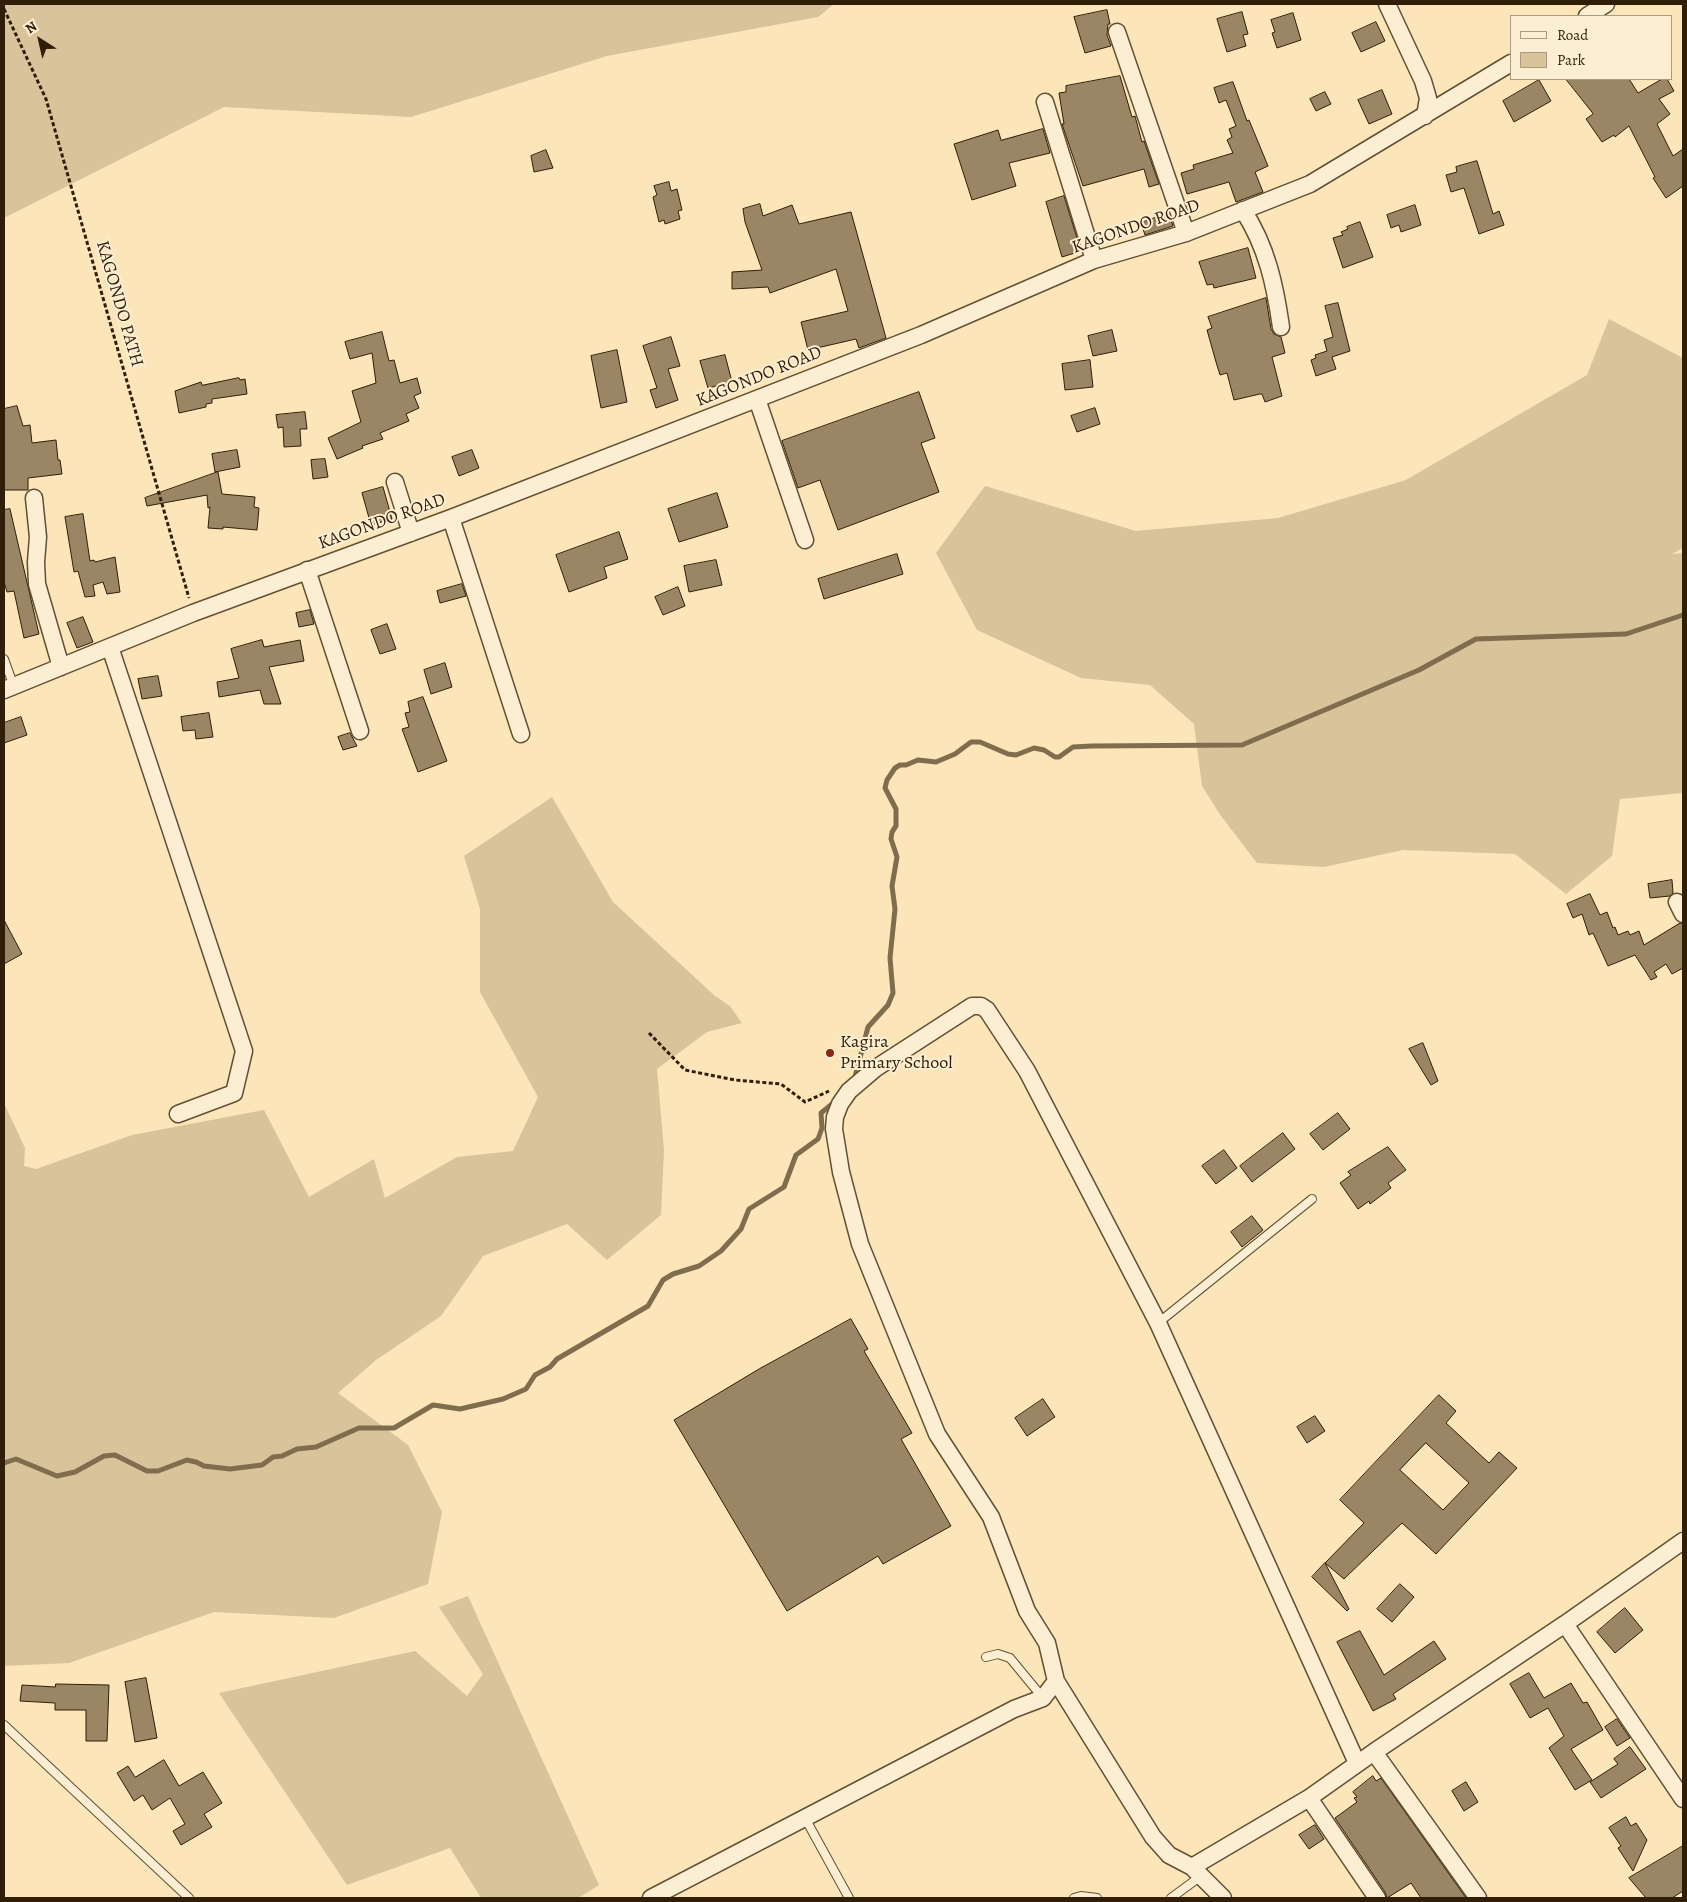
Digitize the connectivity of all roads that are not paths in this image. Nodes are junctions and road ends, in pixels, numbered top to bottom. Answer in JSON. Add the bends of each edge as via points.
{"nodes":[{"id":1,"x":1387,"y":4,"type":"edge"},
{"id":2,"x":1606,"y":4,"type":"edge"},
{"id":3,"x":1589,"y":15,"type":"edge"},
{"id":4,"x":1117,"y":32,"type":"dead end"},
{"id":5,"x":1510,"y":64,"type":"edge"},
{"id":6,"x":1045,"y":102,"type":"dead end"},
{"id":7,"x":1424,"y":116,"type":"junction"},
{"id":8,"x":1244,"y":210,"type":"junction"},
{"id":9,"x":1186,"y":233,"type":"junction"},
{"id":10,"x":1094,"y":260,"type":"junction"},
{"id":11,"x":1281,"y":327,"type":"dead end"},
{"id":12,"x":758,"y":399,"type":"junction"},
{"id":13,"x":395,"y":482,"type":"dead end"},
{"id":14,"x":34,"y":498,"type":"dead end"},
{"id":15,"x":451,"y":518,"type":"junction"},
{"id":16,"x":411,"y":533,"type":"junction"},
{"id":17,"x":805,"y":540,"type":"dead end"},
{"id":18,"x":307,"y":570,"type":"junction"},
{"id":19,"x":110,"y":646,"type":"junction"},
{"id":20,"x":4,"y":659,"type":"edge"},
{"id":21,"x":61,"y":667,"type":"junction"},
{"id":22,"x":9,"y":688,"type":"edge"},
{"id":23,"x":360,"y":731,"type":"dead end"},
{"id":24,"x":521,"y":734,"type":"dead end"},
{"id":25,"x":178,"y":1114,"type":"dead end"},
{"id":26,"x":1312,"y":1199,"type":"dead end"},
{"id":27,"x":1158,"y":1323,"type":"junction"},
{"id":28,"x":1683,"y":1541,"type":"edge"},
{"id":29,"x":1566,"y":1624,"type":"junction"},
{"id":30,"x":986,"y":1657,"type":"dead end"},
{"id":31,"x":1056,"y":1682,"type":"junction"},
{"id":32,"x":1043,"y":1698,"type":"junction"},
{"id":33,"x":4,"y":1725,"type":"edge"},
{"id":34,"x":1374,"y":1752,"type":"junction"},
{"id":35,"x":1357,"y":1763,"type":"junction"},
{"id":36,"x":1309,"y":1798,"type":"junction"},
{"id":37,"x":1683,"y":1799,"type":"edge"},
{"id":38,"x":806,"y":1818,"type":"junction"},
{"id":39,"x":1197,"y":1872,"type":"junction"},
{"id":40,"x":189,"y":1898,"type":"edge"},
{"id":41,"x":652,"y":1898,"type":"edge"},
{"id":42,"x":849,"y":1898,"type":"edge"},
{"id":43,"x":1074,"y":1898,"type":"edge"},
{"id":44,"x":1097,"y":1898,"type":"edge"},
{"id":45,"x":1171,"y":1898,"type":"edge"},
{"id":46,"x":1224,"y":1898,"type":"edge"},
{"id":47,"x":1377,"y":1898,"type":"edge"},
{"id":48,"x":1478,"y":1898,"type":"edge"}],
"edges":[{"from":1,"to":7,"type":"street","via":[[1423,81],[1428,98]]},
{"from":2,"to":3,"type":"street"},
{"from":4,"to":9,"type":"street"},
{"from":5,"to":7,"type":"street","name":"KAGONDO ROAD"},
{"from":6,"to":10,"type":"street"},
{"from":7,"to":8,"type":"street","name":"KAGONDO ROAD","via":[[1310,184]]},
{"from":8,"to":9,"type":"street","name":"KAGONDO ROAD"},
{"from":8,"to":11,"type":"street","via":[[1269,263],[1276,286]]},
{"from":9,"to":10,"type":"street","name":"KAGONDO ROAD"},
{"from":10,"to":12,"type":"street","name":"KAGONDO ROAD","via":[[921,335]]},
{"from":12,"to":15,"type":"street","name":"KAGONDO ROAD"},
{"from":12,"to":17,"type":"street"},
{"from":13,"to":16,"type":"street"},
{"from":14,"to":21,"type":"street","via":[[38,537],[37,584]]},
{"from":15,"to":16,"type":"street","name":"KAGONDO ROAD"},
{"from":15,"to":24,"type":"street"},
{"from":16,"to":18,"type":"street","name":"KAGONDO ROAD"},
{"from":18,"to":19,"type":"street","name":"KAGONDO ROAD"},
{"from":18,"to":23,"type":"street"},
{"from":19,"to":21,"type":"street","name":"KAGONDO ROAD"},
{"from":19,"to":25,"type":"street","via":[[244,1051],[234,1093]]},
{"from":20,"to":22,"type":"lane"},
{"from":21,"to":22,"type":"street","name":"KAGONDO ROAD"},
{"from":26,"to":27,"type":"lane"},
{"from":27,"to":31,"type":"street","via":[[1027,1072],[987,1010],[972,1006],[876,1068],[849,1091],[840,1104],[834,1129],[841,1172],[860,1244],[937,1434],[991,1517],[1027,1611],[1047,1643]]},
{"from":27,"to":35,"type":"street"},
{"from":28,"to":29,"type":"street"},
{"from":29,"to":34,"type":"street"},
{"from":29,"to":37,"type":"street"},
{"from":30,"to":32,"type":"lane","via":[[998,1654],[1010,1658]]},
{"from":31,"to":32,"type":"street"},
{"from":31,"to":39,"type":"street","via":[[1153,1837],[1170,1855]]},
{"from":32,"to":38,"type":"street","via":[[1014,1709]]},
{"from":33,"to":40,"type":"lane"},
{"from":34,"to":35,"type":"street"},
{"from":34,"to":48,"type":"street"},
{"from":35,"to":36,"type":"street"},
{"from":36,"to":39,"type":"street"},
{"from":36,"to":47,"type":"street"},
{"from":38,"to":41,"type":"street"},
{"from":38,"to":42,"type":"lane"},
{"from":39,"to":45,"type":"lane"},
{"from":39,"to":46,"type":"street"},
{"from":43,"to":44,"type":"lane"}]}
